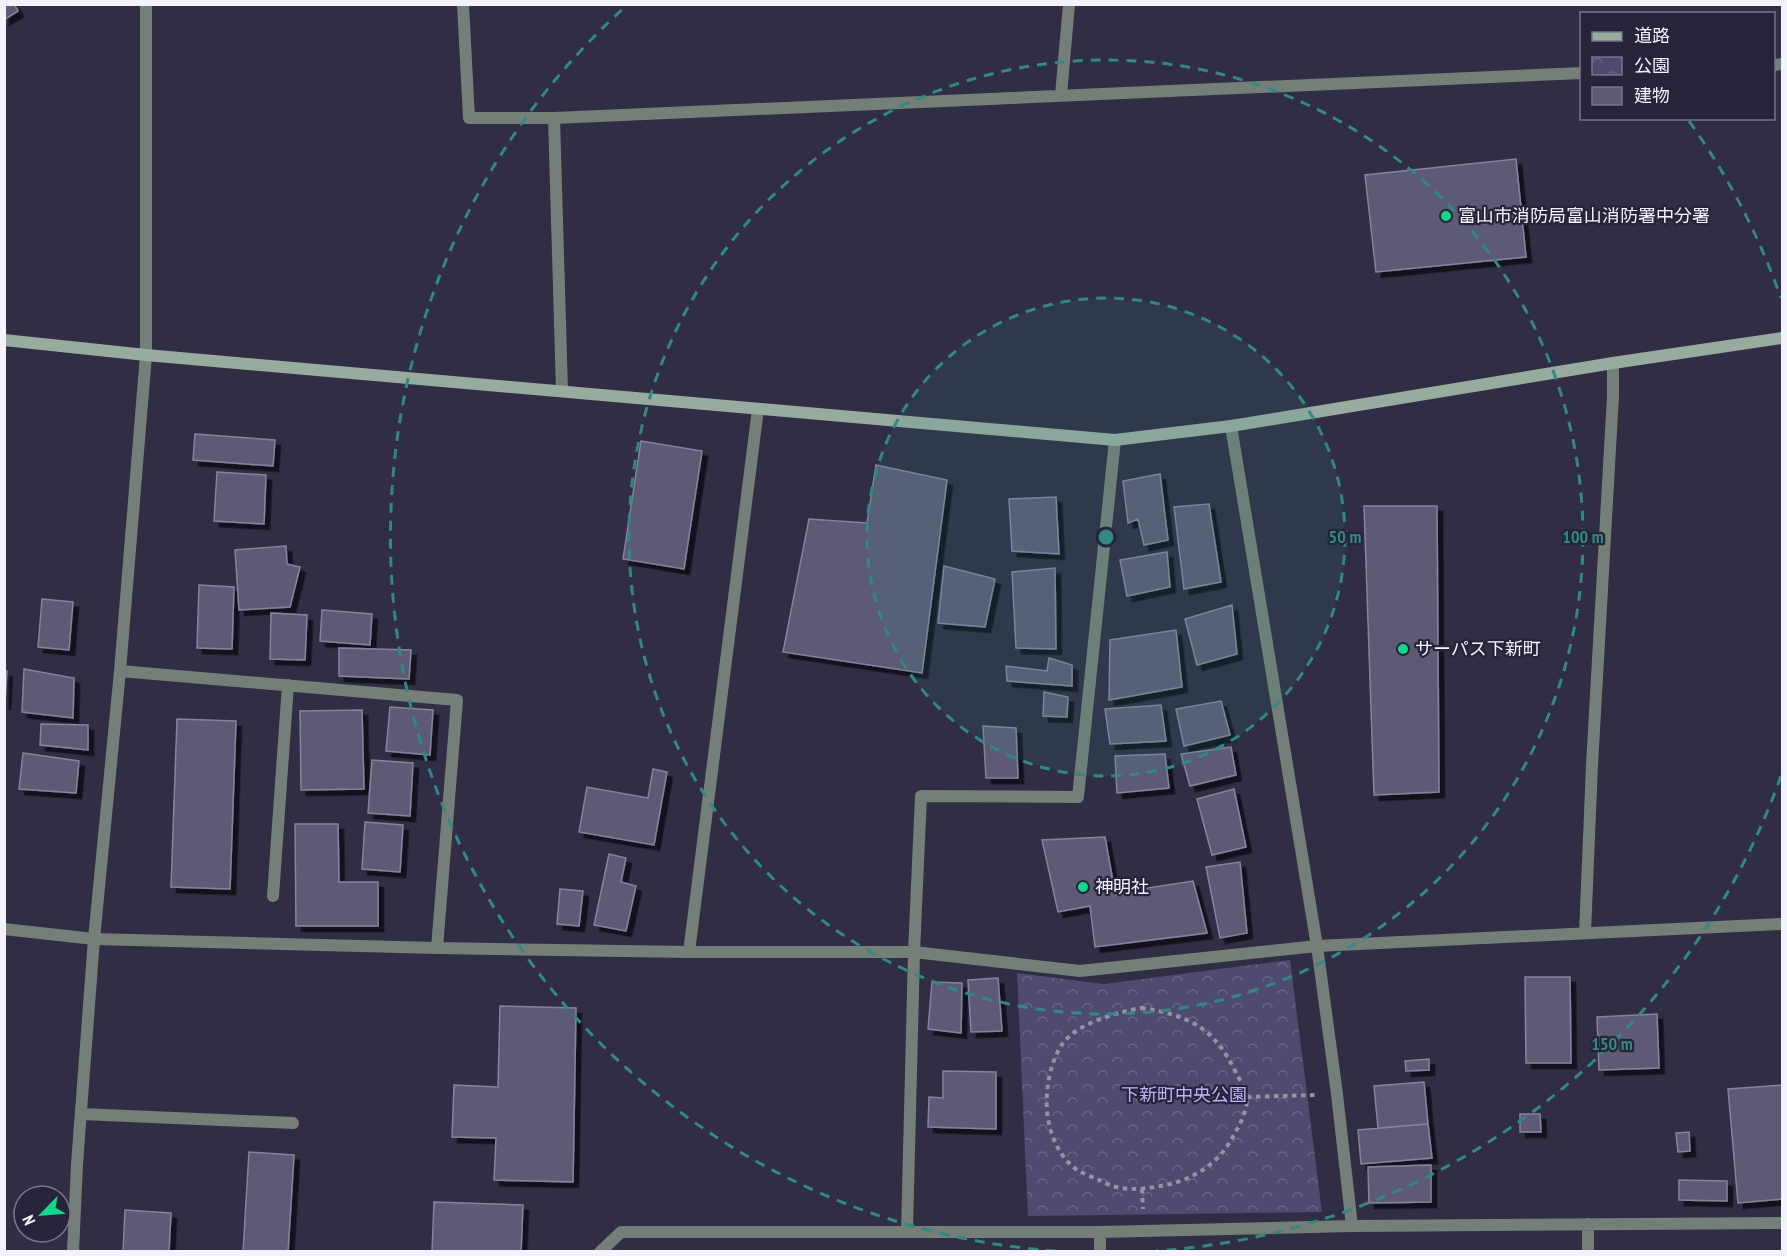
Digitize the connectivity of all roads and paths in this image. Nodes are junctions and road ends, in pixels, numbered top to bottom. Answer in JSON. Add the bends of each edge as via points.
{"nodes":[{"id":1,"x":146,"y":4,"type":"edge"},
{"id":2,"x":463,"y":4,"type":"edge"},
{"id":3,"x":1069,"y":4,"type":"edge"},
{"id":4,"x":1580,"y":73,"type":"edge"},
{"id":5,"x":1062,"y":95,"type":"junction"},
{"id":6,"x":554,"y":118,"type":"junction"},
{"id":7,"x":1782,"y":338,"type":"edge"},
{"id":8,"x":4,"y":340,"type":"edge"},
{"id":9,"x":146,"y":355,"type":"junction"},
{"id":10,"x":1612,"y":363,"type":"junction"},
{"id":11,"x":562,"y":390,"type":"junction"},
{"id":12,"x":758,"y":409,"type":"junction"},
{"id":13,"x":1231,"y":426,"type":"junction"},
{"id":14,"x":1115,"y":440,"type":"junction"},
{"id":15,"x":120,"y":671,"type":"junction"},
{"id":16,"x":288,"y":685,"type":"junction"},
{"id":17,"x":273,"y":896,"type":"dead end"},
{"id":18,"x":1782,"y":924,"type":"edge"},
{"id":19,"x":4,"y":929,"type":"edge"},
{"id":20,"x":1585,"y":933,"type":"junction"},
{"id":21,"x":94,"y":939,"type":"junction"},
{"id":22,"x":1317,"y":946,"type":"junction"},
{"id":23,"x":437,"y":948,"type":"junction"},
{"id":24,"x":689,"y":952,"type":"junction"},
{"id":25,"x":914,"y":952,"type":"junction"},
{"id":26,"x":1337,"y":1094,"type":"junction"},
{"id":27,"x":1248,"y":1097,"type":"junction"},
{"id":28,"x":81,"y":1114,"type":"junction"},
{"id":29,"x":293,"y":1122,"type":"dead end"},
{"id":30,"x":1782,"y":1223,"type":"edge"},
{"id":31,"x":1588,"y":1224,"type":"junction"},
{"id":32,"x":1352,"y":1226,"type":"junction"},
{"id":33,"x":907,"y":1231,"type":"junction"},
{"id":34,"x":1100,"y":1232,"type":"junction"},
{"id":35,"x":74,"y":1251,"type":"edge"},
{"id":36,"x":600,"y":1251,"type":"edge"},
{"id":37,"x":1100,"y":1251,"type":"edge"},
{"id":38,"x":1588,"y":1251,"type":"edge"}],
"edges":[{"from":1,"to":9,"type":"street"},
{"from":2,"to":6,"type":"street","via":[[469,118]]},
{"from":3,"to":5,"type":"street"},
{"from":4,"to":5,"type":"street"},
{"from":5,"to":6,"type":"street"},
{"from":6,"to":11,"type":"street"},
{"from":7,"to":10,"type":"street"},
{"from":8,"to":9,"type":"street"},
{"from":9,"to":11,"type":"street"},
{"from":9,"to":15,"type":"street"},
{"from":10,"to":13,"type":"street"},
{"from":10,"to":20,"type":"street"},
{"from":11,"to":12,"type":"street"},
{"from":12,"to":14,"type":"street"},
{"from":12,"to":24,"type":"street"},
{"from":13,"to":14,"type":"street"},
{"from":13,"to":22,"type":"street"},
{"from":14,"to":25,"type":"street","via":[[1078,797],[921,796]]},
{"from":15,"to":16,"type":"street"},
{"from":15,"to":21,"type":"street"},
{"from":16,"to":17,"type":"street"},
{"from":16,"to":23,"type":"street","via":[[457,700]]},
{"from":18,"to":20,"type":"street"},
{"from":19,"to":21,"type":"street"},
{"from":20,"to":22,"type":"street"},
{"from":21,"to":23,"type":"street"},
{"from":21,"to":28,"type":"street"},
{"from":22,"to":25,"type":"street","via":[[1080,971]]},
{"from":22,"to":26,"type":"street"},
{"from":23,"to":24,"type":"street"},
{"from":24,"to":25,"type":"street"},
{"from":25,"to":33,"type":"street"},
{"from":26,"to":27,"type":"path"},
{"from":26,"to":32,"type":"street"},
{"from":27,"to":27,"type":"path","via":[[1228,1056],[1204,1029],[1171,1013],[1141,1008],[1079,1029],[1064,1042],[1048,1075],[1046,1111],[1055,1141],[1071,1165],[1114,1187],[1142,1189],[1177,1182],[1208,1167],[1226,1149],[1241,1124]]},
{"from":28,"to":29,"type":"street"},
{"from":28,"to":35,"type":"street"},
{"from":30,"to":31,"type":"street"},
{"from":31,"to":32,"type":"street"},
{"from":31,"to":38,"type":"street"},
{"from":32,"to":34,"type":"street"},
{"from":33,"to":34,"type":"street"},
{"from":33,"to":36,"type":"street","via":[[621,1232]]},
{"from":34,"to":37,"type":"street"}]}
